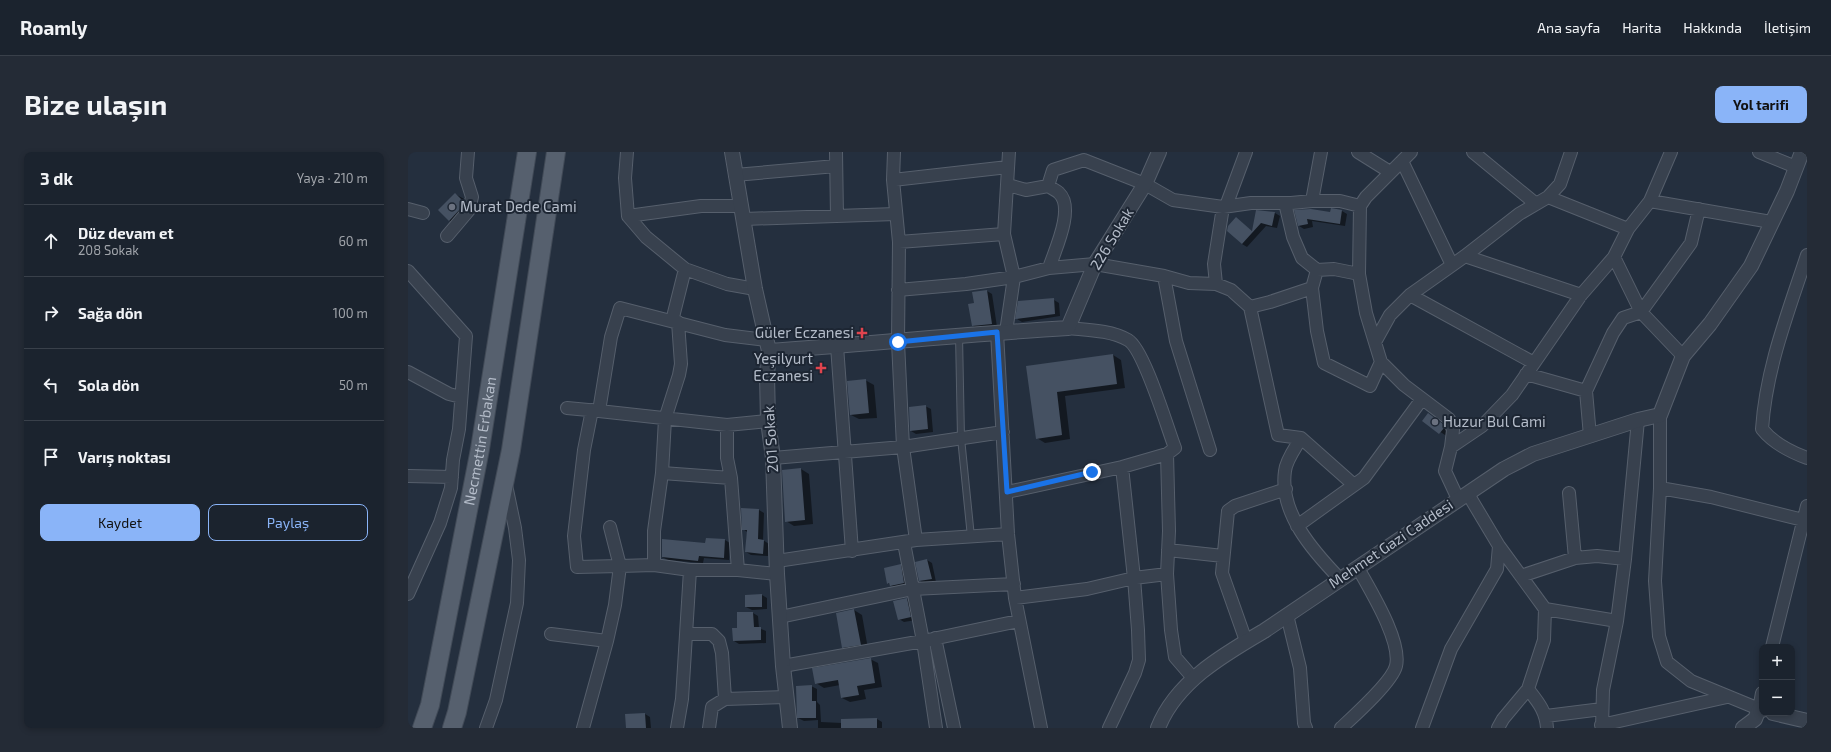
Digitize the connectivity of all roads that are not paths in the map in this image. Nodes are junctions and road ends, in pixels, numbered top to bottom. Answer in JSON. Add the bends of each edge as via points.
{"nodes":[{"id":1,"x":468,"y":152,"type":"edge"},
{"id":2,"x":527,"y":152,"type":"edge"},
{"id":3,"x":556,"y":152,"type":"edge"},
{"id":4,"x":627,"y":152,"type":"edge"},
{"id":5,"x":732,"y":152,"type":"edge"},
{"id":6,"x":836,"y":152,"type":"edge"},
{"id":7,"x":894,"y":152,"type":"edge"},
{"id":8,"x":1009,"y":152,"type":"edge"},
{"id":9,"x":1159,"y":152,"type":"edge"},
{"id":10,"x":1246,"y":152,"type":"edge"},
{"id":11,"x":1321,"y":152,"type":"edge"},
{"id":12,"x":1358,"y":152,"type":"edge"},
{"id":13,"x":1411,"y":152,"type":"edge"},
{"id":14,"x":1473,"y":152,"type":"edge"},
{"id":15,"x":1570,"y":152,"type":"edge"},
{"id":16,"x":1671,"y":152,"type":"edge"},
{"id":17,"x":1759,"y":152,"type":"edge"},
{"id":18,"x":1802,"y":152,"type":"edge"},
{"id":19,"x":1086,"y":156,"type":"edge"},
{"id":20,"x":1402,"y":161,"type":"junction"},
{"id":21,"x":836,"y":166,"type":"junction"},
{"id":22,"x":1008,"y":166,"type":"junction"},
{"id":23,"x":1796,"y":167,"type":"junction"},
{"id":24,"x":1390,"y":172,"type":"junction"},
{"id":25,"x":735,"y":175,"type":"junction"},
{"id":26,"x":894,"y":180,"type":"junction"},
{"id":27,"x":1145,"y":184,"type":"junction"},
{"id":28,"x":1008,"y":185,"type":"junction"},
{"id":29,"x":1048,"y":186,"type":"junction"},
{"id":30,"x":1548,"y":197,"type":"junction"},
{"id":31,"x":1312,"y":201,"type":"junction"},
{"id":32,"x":1650,"y":201,"type":"junction"},
{"id":33,"x":1285,"y":203,"type":"junction"},
{"id":34,"x":1536,"y":204,"type":"junction"},
{"id":35,"x":1360,"y":206,"type":"junction"},
{"id":36,"x":1225,"y":207,"type":"junction"},
{"id":37,"x":1699,"y":209,"type":"junction"},
{"id":38,"x":408,"y":210,"type":"edge"},
{"id":39,"x":423,"y":213,"type":"dead end"},
{"id":40,"x":742,"y":213,"type":"junction"},
{"id":41,"x":896,"y":214,"type":"junction"},
{"id":42,"x":628,"y":216,"type":"junction"},
{"id":43,"x":837,"y":216,"type":"junction"},
{"id":44,"x":1771,"y":222,"type":"junction"},
{"id":45,"x":1628,"y":230,"type":"junction"},
{"id":46,"x":1004,"y":234,"type":"junction"},
{"id":47,"x":447,"y":236,"type":"dead end"},
{"id":48,"x":898,"y":242,"type":"junction"},
{"id":49,"x":1807,"y":255,"type":"edge"},
{"id":50,"x":1465,"y":256,"type":"junction"},
{"id":51,"x":1614,"y":257,"type":"junction"},
{"id":52,"x":1094,"y":264,"type":"junction"},
{"id":53,"x":1452,"y":265,"type":"junction"},
{"id":54,"x":1049,"y":268,"type":"junction"},
{"id":55,"x":685,"y":269,"type":"junction"},
{"id":56,"x":1317,"y":270,"type":"junction"},
{"id":57,"x":408,"y":271,"type":"edge"},
{"id":58,"x":1359,"y":274,"type":"junction"},
{"id":59,"x":1164,"y":276,"type":"junction"},
{"id":60,"x":1014,"y":277,"type":"junction"},
{"id":61,"x":1216,"y":284,"type":"junction"},
{"id":62,"x":1312,"y":288,"type":"junction"},
{"id":63,"x":755,"y":289,"type":"junction"},
{"id":64,"x":898,"y":290,"type":"junction"},
{"id":65,"x":1410,"y":295,"type":"junction"},
{"id":66,"x":1581,"y":295,"type":"junction"},
{"id":67,"x":1250,"y":307,"type":"junction"},
{"id":68,"x":1641,"y":312,"type":"junction"},
{"id":69,"x":675,"y":322,"type":"junction"},
{"id":70,"x":1068,"y":328,"type":"junction"},
{"id":71,"x":1002,"y":332,"type":"junction"},
{"id":72,"x":959,"y":335,"type":"junction"},
{"id":73,"x":898,"y":342,"type":"junction"},
{"id":74,"x":1375,"y":342,"type":"junction"},
{"id":75,"x":767,"y":346,"type":"junction"},
{"id":76,"x":837,"y":346,"type":"junction"},
{"id":77,"x":1683,"y":356,"type":"junction"},
{"id":78,"x":1381,"y":362,"type":"junction"},
{"id":79,"x":1534,"y":363,"type":"junction"},
{"id":80,"x":408,"y":372,"type":"edge"},
{"id":81,"x":1526,"y":374,"type":"junction"},
{"id":82,"x":1586,"y":391,"type":"junction"},
{"id":83,"x":461,"y":396,"type":"junction"},
{"id":84,"x":1422,"y":398,"type":"junction"},
{"id":85,"x":567,"y":408,"type":"dead end"},
{"id":86,"x":596,"y":411,"type":"junction"},
{"id":87,"x":1660,"y":415,"type":"junction"},
{"id":88,"x":665,"y":419,"type":"junction"},
{"id":89,"x":1638,"y":420,"type":"junction"},
{"id":90,"x":768,"y":421,"type":"junction"},
{"id":91,"x":726,"y":425,"type":"junction"},
{"id":92,"x":1003,"y":432,"type":"junction"},
{"id":93,"x":1590,"y":436,"type":"junction"},
{"id":94,"x":961,"y":438,"type":"junction"},
{"id":95,"x":1301,"y":438,"type":"junction"},
{"id":96,"x":903,"y":447,"type":"junction"},
{"id":97,"x":1451,"y":447,"type":"junction"},
{"id":98,"x":1210,"y":450,"type":"dead end"},
{"id":99,"x":845,"y":453,"type":"junction"},
{"id":100,"x":1167,"y":454,"type":"junction"},
{"id":101,"x":773,"y":458,"type":"junction"},
{"id":102,"x":1807,"y":458,"type":"edge"},
{"id":103,"x":1122,"y":467,"type":"junction"},
{"id":104,"x":662,"y":473,"type":"junction"},
{"id":105,"x":408,"y":476,"type":"edge"},
{"id":106,"x":452,"y":478,"type":"junction"},
{"id":107,"x":731,"y":478,"type":"junction"},
{"id":108,"x":505,"y":480,"type":"junction"},
{"id":109,"x":1354,"y":485,"type":"junction"},
{"id":110,"x":1660,"y":488,"type":"junction"},
{"id":111,"x":1286,"y":489,"type":"junction"},
{"id":112,"x":1007,"y":492,"type":"junction"},
{"id":113,"x":1569,"y":493,"type":"dead end"},
{"id":114,"x":1463,"y":496,"type":"junction"},
{"id":115,"x":1807,"y":506,"type":"edge"},
{"id":116,"x":1805,"y":521,"type":"edge"},
{"id":117,"x":1297,"y":526,"type":"junction"},
{"id":118,"x":610,"y":527,"type":"dead end"},
{"id":119,"x":1008,"y":534,"type":"junction"},
{"id":120,"x":971,"y":536,"type":"junction"},
{"id":121,"x":916,"y":540,"type":"junction"},
{"id":122,"x":904,"y":543,"type":"junction"},
{"id":123,"x":1498,"y":546,"type":"junction"},
{"id":124,"x":1168,"y":550,"type":"junction"},
{"id":125,"x":852,"y":551,"type":"junction"},
{"id":126,"x":1223,"y":556,"type":"junction"},
{"id":127,"x":1575,"y":558,"type":"junction"},
{"id":128,"x":1626,"y":559,"type":"junction"},
{"id":129,"x":654,"y":565,"type":"junction"},
{"id":130,"x":620,"y":566,"type":"junction"},
{"id":131,"x":777,"y":567,"type":"junction"},
{"id":132,"x":1358,"y":568,"type":"junction"},
{"id":133,"x":690,"y":570,"type":"junction"},
{"id":134,"x":738,"y":570,"type":"junction"},
{"id":135,"x":1167,"y":574,"type":"junction"},
{"id":136,"x":1520,"y":576,"type":"junction"},
{"id":137,"x":1134,"y":578,"type":"junction"},
{"id":138,"x":1340,"y":579,"type":"junction"},
{"id":139,"x":1014,"y":584,"type":"junction"},
{"id":140,"x":913,"y":589,"type":"junction"},
{"id":141,"x":408,"y":594,"type":"edge"},
{"id":142,"x":1015,"y":598,"type":"junction"},
{"id":143,"x":1545,"y":609,"type":"junction"},
{"id":144,"x":1287,"y":615,"type":"junction"},
{"id":145,"x":780,"y":617,"type":"junction"},
{"id":146,"x":1617,"y":621,"type":"junction"},
{"id":147,"x":1018,"y":622,"type":"junction"},
{"id":148,"x":551,"y":634,"type":"dead end"},
{"id":149,"x":686,"y":634,"type":"junction"},
{"id":150,"x":929,"y":640,"type":"junction"},
{"id":151,"x":607,"y":641,"type":"junction"},
{"id":152,"x":1246,"y":641,"type":"junction"},
{"id":153,"x":1773,"y":644,"type":"edge"},
{"id":154,"x":783,"y":666,"type":"junction"},
{"id":155,"x":1194,"y":679,"type":"junction"},
{"id":156,"x":1528,"y":689,"type":"junction"},
{"id":157,"x":786,"y":697,"type":"junction"},
{"id":158,"x":1727,"y":697,"type":"junction"},
{"id":159,"x":726,"y":700,"type":"junction"},
{"id":160,"x":1602,"y":709,"type":"junction"},
{"id":161,"x":1759,"y":710,"type":"edge"},
{"id":162,"x":1759,"y":712,"type":"edge"},
{"id":163,"x":1786,"y":716,"type":"edge"},
{"id":164,"x":1807,"y":721,"type":"edge"},
{"id":165,"x":1547,"y":722,"type":"edge"},
{"id":166,"x":1602,"y":726,"type":"edge"},
{"id":167,"x":422,"y":728,"type":"edge"},
{"id":168,"x":452,"y":728,"type":"edge"},
{"id":169,"x":486,"y":728,"type":"edge"},
{"id":170,"x":583,"y":728,"type":"edge"},
{"id":171,"x":676,"y":728,"type":"edge"},
{"id":172,"x":709,"y":728,"type":"edge"},
{"id":173,"x":790,"y":728,"type":"edge"},
{"id":174,"x":936,"y":728,"type":"edge"},
{"id":175,"x":954,"y":728,"type":"edge"},
{"id":176,"x":1041,"y":728,"type":"edge"},
{"id":177,"x":1109,"y":728,"type":"edge"},
{"id":178,"x":1158,"y":728,"type":"edge"},
{"id":179,"x":1306,"y":728,"type":"edge"},
{"id":180,"x":1341,"y":728,"type":"edge"},
{"id":181,"x":1422,"y":728,"type":"edge"},
{"id":182,"x":1498,"y":728,"type":"edge"},
{"id":183,"x":1743,"y":728,"type":"edge"}],
"edges":[{"from":1,"to":47,"type":"street","via":[[466,178],[472,197],[469,210]]},
{"from":2,"to":167,"type":"main road","name":"Necmettin Erbakan","via":[[480,449],[430,705]]},
{"from":3,"to":108,"type":"main road","name":"Necmettin Erbakan"},
{"from":4,"to":42,"type":"street","via":[[625,178]]},
{"from":5,"to":25,"type":"street","name":"201 Sokak"},
{"from":6,"to":21,"type":"street"},
{"from":7,"to":26,"type":"street"},
{"from":8,"to":22,"type":"street"},
{"from":9,"to":27,"type":"street","name":"226 Sokak"},
{"from":10,"to":36,"type":"street"},
{"from":11,"to":31,"type":"street"},
{"from":12,"to":24,"type":"street"},
{"from":13,"to":20,"type":"street"},
{"from":14,"to":34,"type":"street"},
{"from":15,"to":30,"type":"street","via":[[1560,184]]},
{"from":16,"to":32,"type":"street"},
{"from":17,"to":23,"type":"street"},
{"from":18,"to":23,"type":"street"},
{"from":19,"to":27,"type":"street"},
{"from":19,"to":29,"type":"street","via":[[1053,170]]},
{"from":20,"to":24,"type":"street"},
{"from":20,"to":53,"type":"street"},
{"from":21,"to":25,"type":"street"},
{"from":21,"to":43,"type":"street"},
{"from":22,"to":26,"type":"street"},
{"from":22,"to":28,"type":"street"},
{"from":23,"to":44,"type":"street"},
{"from":24,"to":35,"type":"street"},
{"from":25,"to":40,"type":"street","name":"201 Sokak"},
{"from":26,"to":41,"type":"street"},
{"from":27,"to":36,"type":"street","via":[[1173,200]]},
{"from":27,"to":52,"type":"street","name":"226 Sokak"},
{"from":28,"to":29,"type":"street","via":[[1026,190]]},
{"from":28,"to":46,"type":"street"},
{"from":29,"to":54,"type":"street","via":[[1059,193],[1064,201],[1066,214]]},
{"from":30,"to":34,"type":"street"},
{"from":30,"to":45,"type":"street"},
{"from":31,"to":33,"type":"street"},
{"from":31,"to":35,"type":"street","via":[[1340,201]]},
{"from":32,"to":37,"type":"street"},
{"from":32,"to":45,"type":"street"},
{"from":33,"to":36,"type":"street","via":[[1251,203]]},
{"from":33,"to":56,"type":"street","via":[[1293,237],[1302,258]]},
{"from":34,"to":50,"type":"street"},
{"from":35,"to":58,"type":"street"},
{"from":36,"to":61,"type":"street","via":[[1214,264]]},
{"from":37,"to":44,"type":"street"},
{"from":37,"to":68,"type":"street","via":[[1691,243]]},
{"from":38,"to":39,"type":"street"},
{"from":40,"to":42,"type":"street","via":[[701,206]]},
{"from":40,"to":43,"type":"street"},
{"from":40,"to":63,"type":"street","name":"201 Sokak"},
{"from":41,"to":43,"type":"street"},
{"from":41,"to":48,"type":"street"},
{"from":42,"to":55,"type":"street","via":[[646,237]]},
{"from":44,"to":77,"type":"street","via":[[1751,266],[1710,324]]},
{"from":45,"to":51,"type":"street"},
{"from":46,"to":48,"type":"street"},
{"from":46,"to":60,"type":"street"},
{"from":48,"to":64,"type":"street"},
{"from":49,"to":102,"type":"street","via":[[1781,330],[1764,402],[1762,429],[1769,438]]},
{"from":50,"to":53,"type":"street"},
{"from":50,"to":66,"type":"street"},
{"from":51,"to":66,"type":"street"},
{"from":51,"to":68,"type":"street"},
{"from":52,"to":54,"type":"street"},
{"from":52,"to":59,"type":"street"},
{"from":52,"to":70,"type":"street","name":"226 Sokak"},
{"from":53,"to":65,"type":"street"},
{"from":54,"to":60,"type":"street"},
{"from":55,"to":63,"type":"street","via":[[727,284]]},
{"from":55,"to":69,"type":"street"},
{"from":56,"to":58,"type":"street","via":[[1334,269]]},
{"from":56,"to":62,"type":"street"},
{"from":57,"to":83,"type":"street","via":[[466,336]]},
{"from":58,"to":74,"type":"street","via":[[1366,313]]},
{"from":59,"to":61,"type":"street","via":[[1190,283]]},
{"from":59,"to":98,"type":"street","via":[[1176,341]]},
{"from":60,"to":64,"type":"street"},
{"from":60,"to":71,"type":"street"},
{"from":61,"to":67,"type":"street","via":[[1232,290]]},
{"from":62,"to":67,"type":"street"},
{"from":62,"to":78,"type":"street","via":[[1324,363],[1370,386]]},
{"from":63,"to":75,"type":"street","name":"201 Sokak"},
{"from":64,"to":73,"type":"street"},
{"from":65,"to":74,"type":"street","via":[[1390,315]]},
{"from":65,"to":79,"type":"street"},
{"from":66,"to":79,"type":"street"},
{"from":67,"to":95,"type":"street","via":[[1278,436]]},
{"from":68,"to":77,"type":"street"},
{"from":68,"to":82,"type":"street","via":[[1623,318]]},
{"from":69,"to":75,"type":"street"},
{"from":69,"to":86,"type":"street","via":[[620,308],[611,337]]},
{"from":69,"to":88,"type":"street","via":[[681,364]]},
{"from":70,"to":71,"type":"street"},
{"from":70,"to":100,"type":"street","via":[[1110,333],[1129,340],[1141,355],[1175,448]]},
{"from":71,"to":72,"type":"street"},
{"from":71,"to":92,"type":"street"},
{"from":72,"to":73,"type":"street"},
{"from":72,"to":94,"type":"lane"},
{"from":73,"to":76,"type":"street"},
{"from":73,"to":96,"type":"street"},
{"from":74,"to":78,"type":"street"},
{"from":75,"to":76,"type":"street"},
{"from":75,"to":90,"type":"street","name":"201 Sokak"},
{"from":76,"to":99,"type":"street"},
{"from":77,"to":87,"type":"street"},
{"from":78,"to":84,"type":"street","via":[[1404,385]]},
{"from":79,"to":81,"type":"street"},
{"from":80,"to":83,"type":"street","via":[[449,394]]},
{"from":81,"to":82,"type":"street"},
{"from":81,"to":97,"type":"street","via":[[1512,395],[1482,426]]},
{"from":82,"to":93,"type":"street"},
{"from":83,"to":106,"type":"street"},
{"from":84,"to":97,"type":"street","via":[[1449,419],[1453,430]]},
{"from":84,"to":109,"type":"street","via":[[1364,478]]},
{"from":85,"to":86,"type":"street"},
{"from":86,"to":88,"type":"street"},
{"from":86,"to":130,"type":"street","via":[[584,450],[574,536],[577,567]]},
{"from":87,"to":89,"type":"street","name":"Mehmet Gazi Caddesi"},
{"from":87,"to":110,"type":"street"},
{"from":88,"to":91,"type":"street"},
{"from":88,"to":104,"type":"street"},
{"from":89,"to":93,"type":"street","name":"Mehmet Gazi Caddesi"},
{"from":89,"to":128,"type":"street"},
{"from":90,"to":91,"type":"street"},
{"from":90,"to":101,"type":"street","name":"201 Sokak"},
{"from":91,"to":107,"type":"street","via":[[727,458]]},
{"from":92,"to":94,"type":"street"},
{"from":92,"to":112,"type":"street"},
{"from":93,"to":114,"type":"street","name":"Mehmet Gazi Caddesi","via":[[1533,454],[1504,469]]},
{"from":94,"to":96,"type":"street"},
{"from":94,"to":120,"type":"lane"},
{"from":95,"to":109,"type":"street"},
{"from":95,"to":111,"type":"street","via":[[1285,469]]},
{"from":96,"to":99,"type":"street"},
{"from":96,"to":121,"type":"street"},
{"from":97,"to":114,"type":"street","via":[[1444,471]]},
{"from":99,"to":101,"type":"street"},
{"from":99,"to":125,"type":"street"},
{"from":100,"to":103,"type":"street"},
{"from":100,"to":124,"type":"street"},
{"from":101,"to":131,"type":"street","name":"201 Sokak"},
{"from":103,"to":112,"type":"street"},
{"from":103,"to":137,"type":"street"},
{"from":104,"to":107,"type":"street"},
{"from":104,"to":129,"type":"street","via":[[654,531]]},
{"from":105,"to":106,"type":"street"},
{"from":106,"to":141,"type":"street","via":[[440,523]]},
{"from":107,"to":134,"type":"street"},
{"from":108,"to":168,"type":"main road","name":"Necmettin Erbakan"},
{"from":108,"to":169,"type":"street","via":[[519,560],[517,603],[496,700]]},
{"from":109,"to":117,"type":"street"},
{"from":110,"to":116,"type":"street"},
{"from":110,"to":158,"type":"street","via":[[1655,581],[1659,636],[1667,662],[1691,681]]},
{"from":111,"to":117,"type":"street","via":[[1289,510]]},
{"from":111,"to":126,"type":"street","via":[[1235,506],[1228,511]]},
{"from":112,"to":119,"type":"street"},
{"from":113,"to":127,"type":"street"},
{"from":114,"to":123,"type":"street"},
{"from":114,"to":132,"type":"street","name":"Mehmet Gazi Caddesi"},
{"from":115,"to":116,"type":"street"},
{"from":116,"to":153,"type":"street"},
{"from":117,"to":138,"type":"street"},
{"from":118,"to":130,"type":"street"},
{"from":119,"to":120,"type":"street"},
{"from":119,"to":139,"type":"street"},
{"from":120,"to":121,"type":"street"},
{"from":121,"to":122,"type":"street"},
{"from":122,"to":125,"type":"street"},
{"from":122,"to":140,"type":"street"},
{"from":123,"to":136,"type":"street"},
{"from":123,"to":181,"type":"street","via":[[1497,569],[1451,649]]},
{"from":124,"to":126,"type":"street"},
{"from":124,"to":135,"type":"street"},
{"from":125,"to":131,"type":"street"},
{"from":126,"to":152,"type":"street","via":[[1222,574]]},
{"from":127,"to":128,"type":"street","via":[[1597,556]]},
{"from":127,"to":136,"type":"street"},
{"from":128,"to":146,"type":"street"},
{"from":129,"to":130,"type":"street"},
{"from":129,"to":133,"type":"street"},
{"from":130,"to":151,"type":"street"},
{"from":131,"to":134,"type":"street"},
{"from":131,"to":145,"type":"street","name":"201 Sokak"},
{"from":132,"to":138,"type":"street","name":"Mehmet Gazi Caddesi"},
{"from":132,"to":180,"type":"street","via":[[1395,644],[1396,668],[1380,691]]},
{"from":133,"to":134,"type":"street"},
{"from":133,"to":149,"type":"street"},
{"from":135,"to":137,"type":"street"},
{"from":135,"to":155,"type":"street","via":[[1175,657]]},
{"from":136,"to":143,"type":"street"},
{"from":137,"to":142,"type":"street","via":[[1087,589]]},
{"from":137,"to":177,"type":"street","via":[[1139,660]]},
{"from":138,"to":144,"type":"street","name":"Mehmet Gazi Caddesi"},
{"from":139,"to":140,"type":"street"},
{"from":139,"to":142,"type":"street"},
{"from":140,"to":145,"type":"street"},
{"from":140,"to":150,"type":"street"},
{"from":142,"to":147,"type":"street"},
{"from":143,"to":146,"type":"street"},
{"from":143,"to":156,"type":"street","via":[[1544,640]]},
{"from":144,"to":152,"type":"street","name":"Mehmet Gazi Caddesi"},
{"from":144,"to":179,"type":"street","via":[[1300,668]]},
{"from":145,"to":154,"type":"street","name":"201 Sokak"},
{"from":146,"to":160,"type":"street","via":[[1603,690]]},
{"from":147,"to":150,"type":"street"},
{"from":147,"to":176,"type":"street","via":[[1038,704]]},
{"from":148,"to":151,"type":"street"},
{"from":149,"to":159,"type":"street","via":[[712,634],[719,641]]},
{"from":149,"to":171,"type":"street","via":[[682,699]]},
{"from":150,"to":154,"type":"street"},
{"from":150,"to":174,"type":"street"},
{"from":150,"to":175,"type":"street"},
{"from":151,"to":170,"type":"street"},
{"from":152,"to":155,"type":"street","name":"Mehmet Gazi Caddesi","via":[[1227,652]]},
{"from":154,"to":157,"type":"street","name":"201 Sokak"},
{"from":155,"to":178,"type":"street","name":"Mehmet Gazi Caddesi","via":[[1173,698]]},
{"from":156,"to":165,"type":"street","via":[[1542,707]]},
{"from":156,"to":182,"type":"street"},
{"from":157,"to":159,"type":"street"},
{"from":157,"to":173,"type":"street","name":"201 Sokak"},
{"from":158,"to":161,"type":"street"},
{"from":158,"to":166,"type":"street"},
{"from":159,"to":172,"type":"street","via":[[712,707]]},
{"from":160,"to":165,"type":"street"},
{"from":160,"to":166,"type":"street"},
{"from":162,"to":183,"type":"street","via":[[1755,719]]},
{"from":163,"to":164,"type":"street"}]}
